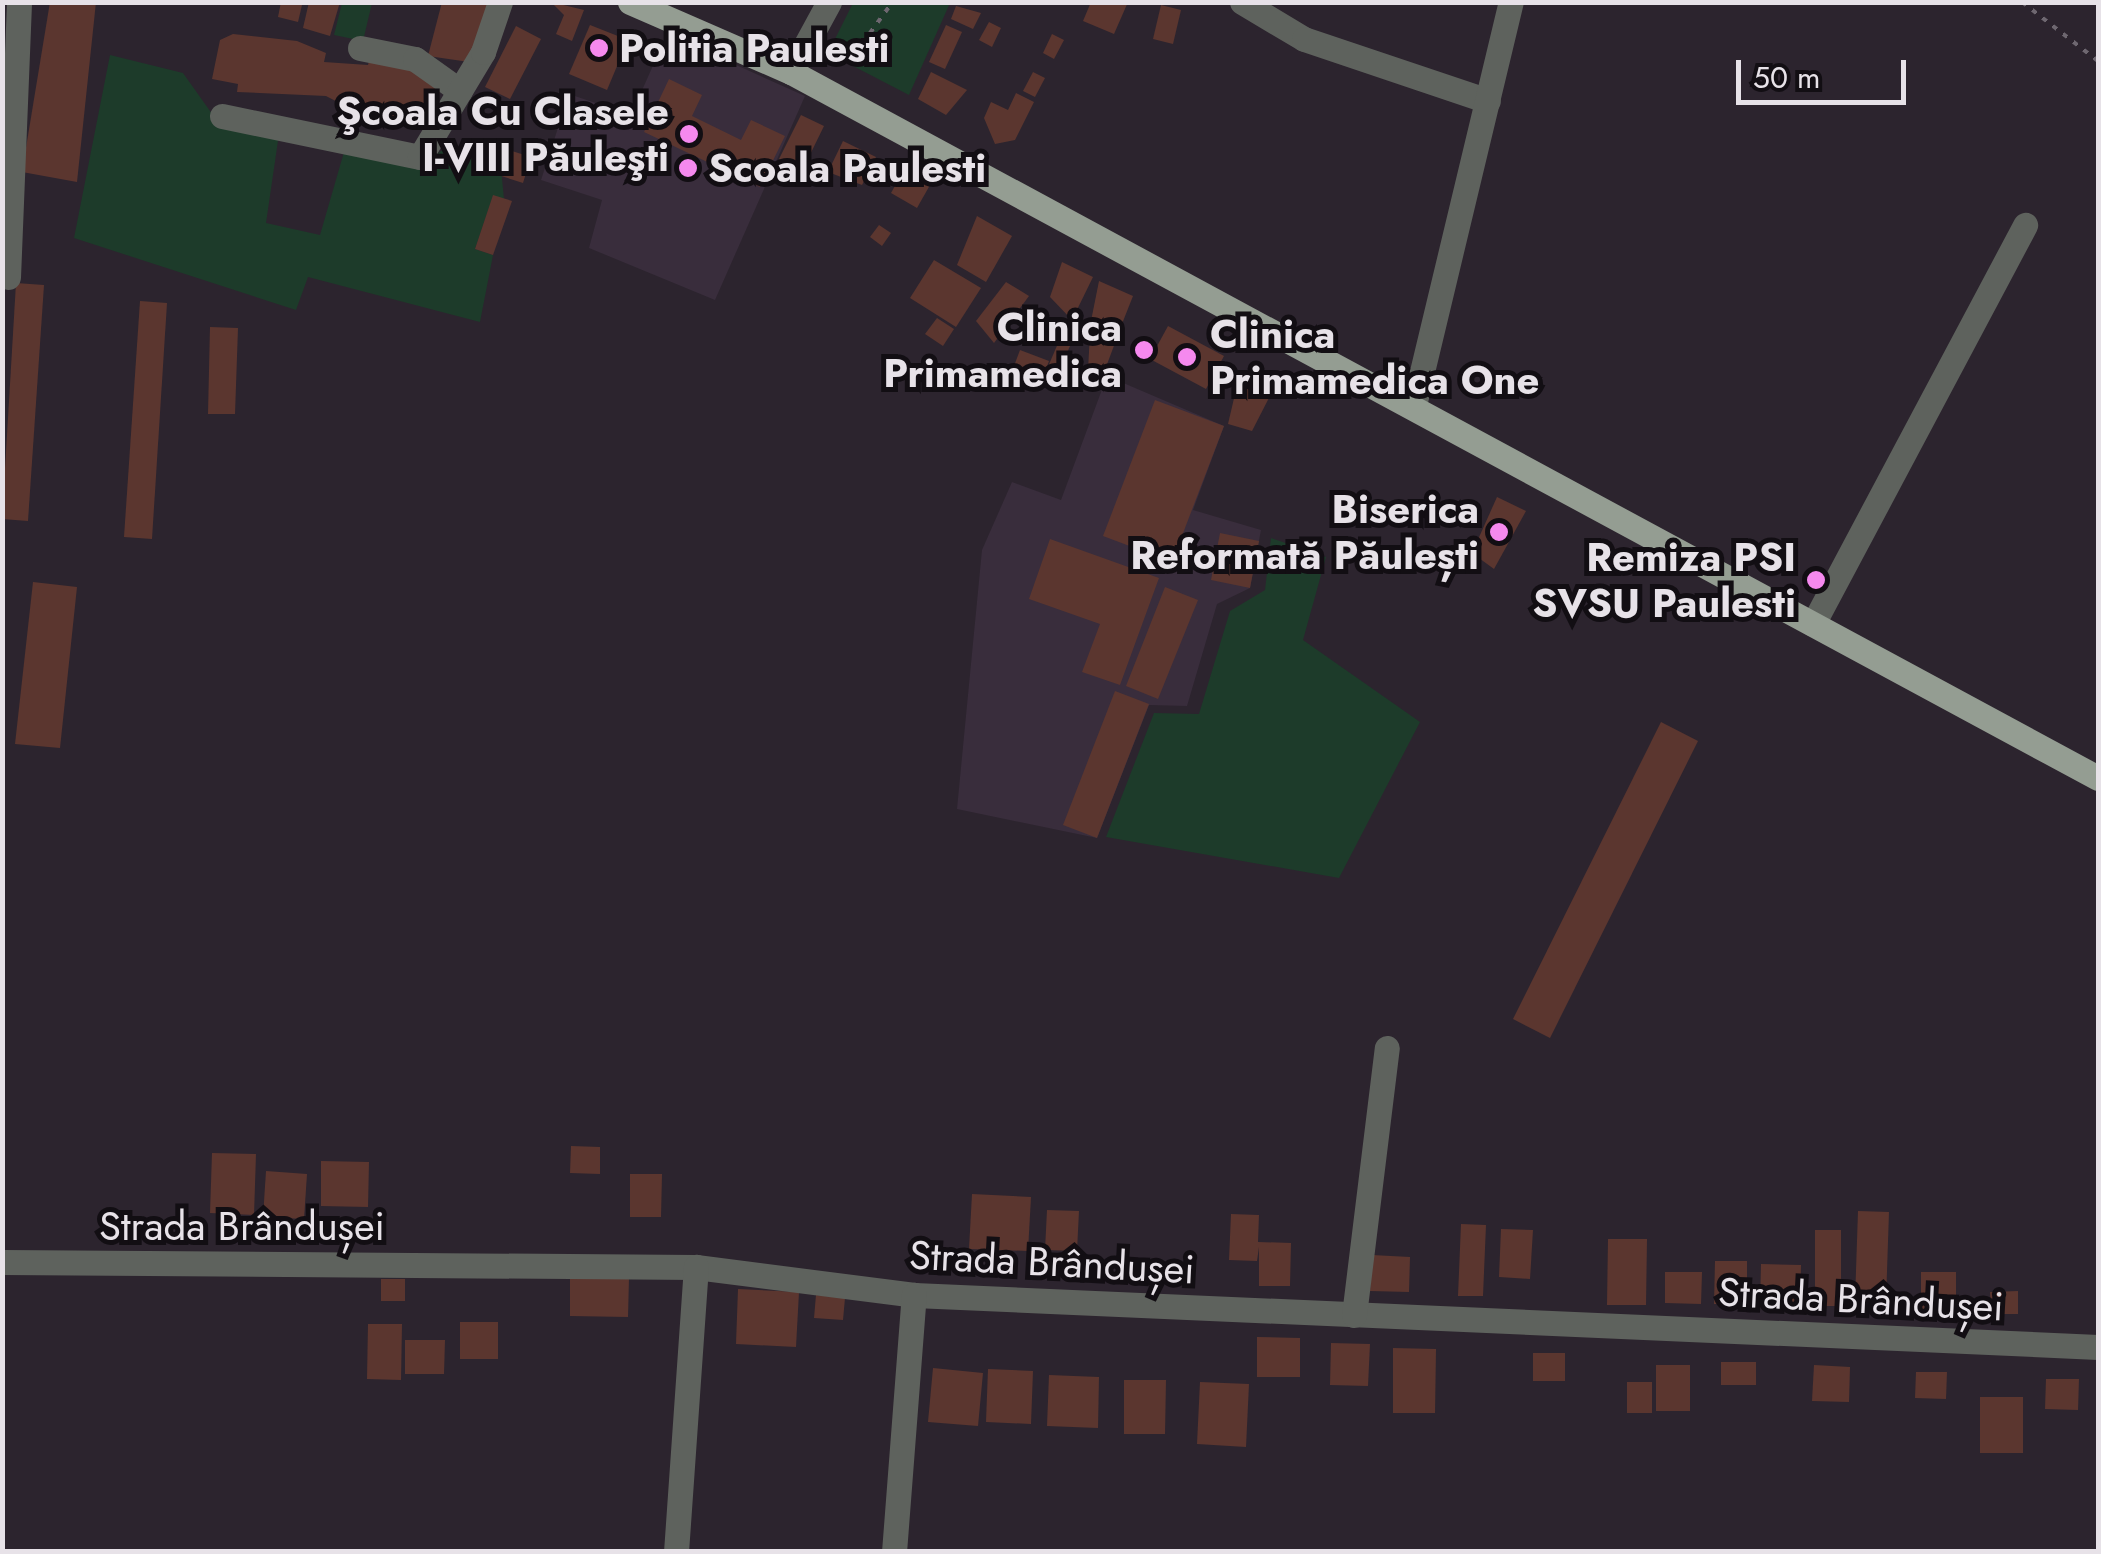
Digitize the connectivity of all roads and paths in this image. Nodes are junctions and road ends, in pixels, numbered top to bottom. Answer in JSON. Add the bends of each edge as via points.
{"nodes":[{"id":1,"x":19,"y":2,"type":"edge"},
{"id":2,"x":500,"y":2,"type":"edge"},
{"id":3,"x":630,"y":2,"type":"edge"},
{"id":4,"x":829,"y":2,"type":"edge"},
{"id":5,"x":1242,"y":2,"type":"edge"},
{"id":6,"x":1511,"y":2,"type":"edge"},
{"id":7,"x":2022,"y":2,"type":"edge"},
{"id":8,"x":888,"y":4,"type":"edge"},
{"id":9,"x":870,"y":33,"type":"dead end"},
{"id":10,"x":360,"y":48,"type":"dead end"},
{"id":11,"x":2098,"y":61,"type":"edge"},
{"id":12,"x":791,"y":72,"type":"junction"},
{"id":13,"x":460,"y":91,"type":"junction"},
{"id":14,"x":1488,"y":101,"type":"junction"},
{"id":15,"x":222,"y":116,"type":"dead end"},
{"id":16,"x":2025,"y":225,"type":"dead end"},
{"id":17,"x":8,"y":277,"type":"dead end"},
{"id":18,"x":1414,"y":405,"type":"junction"},
{"id":19,"x":1813,"y":624,"type":"junction"},
{"id":20,"x":2098,"y":778,"type":"edge"},
{"id":21,"x":1387,"y":1048,"type":"dead end"},
{"id":22,"x":2,"y":1262,"type":"edge"},
{"id":23,"x":696,"y":1267,"type":"junction"},
{"id":24,"x":914,"y":1295,"type":"junction"},
{"id":25,"x":1354,"y":1314,"type":"junction"},
{"id":26,"x":2098,"y":1347,"type":"edge"},
{"id":27,"x":676,"y":1552,"type":"edge"},
{"id":28,"x":894,"y":1552,"type":"edge"}],
"edges":[{"from":1,"to":17,"type":"street"},
{"from":2,"to":13,"type":"street"},
{"from":3,"to":12,"type":"main road"},
{"from":4,"to":12,"type":"street"},
{"from":5,"to":14,"type":"street","via":[[1304,40]]},
{"from":6,"to":14,"type":"street"},
{"from":7,"to":11,"type":"path"},
{"from":8,"to":9,"type":"path"},
{"from":10,"to":13,"type":"street","via":[[415,59]]},
{"from":12,"to":18,"type":"main road"},
{"from":13,"to":15,"type":"street","via":[[420,157]]},
{"from":14,"to":18,"type":"street"},
{"from":16,"to":19,"type":"street"},
{"from":18,"to":19,"type":"main road"},
{"from":19,"to":20,"type":"main road"},
{"from":21,"to":25,"type":"street"},
{"from":22,"to":23,"type":"street","name":"Strada Brândușei"},
{"from":23,"to":24,"type":"street","name":"Strada Brândușei"},
{"from":23,"to":27,"type":"street"},
{"from":24,"to":25,"type":"street","name":"Strada Brândușei"},
{"from":24,"to":28,"type":"street"},
{"from":25,"to":26,"type":"street","name":"Strada Brândușei"}]}
